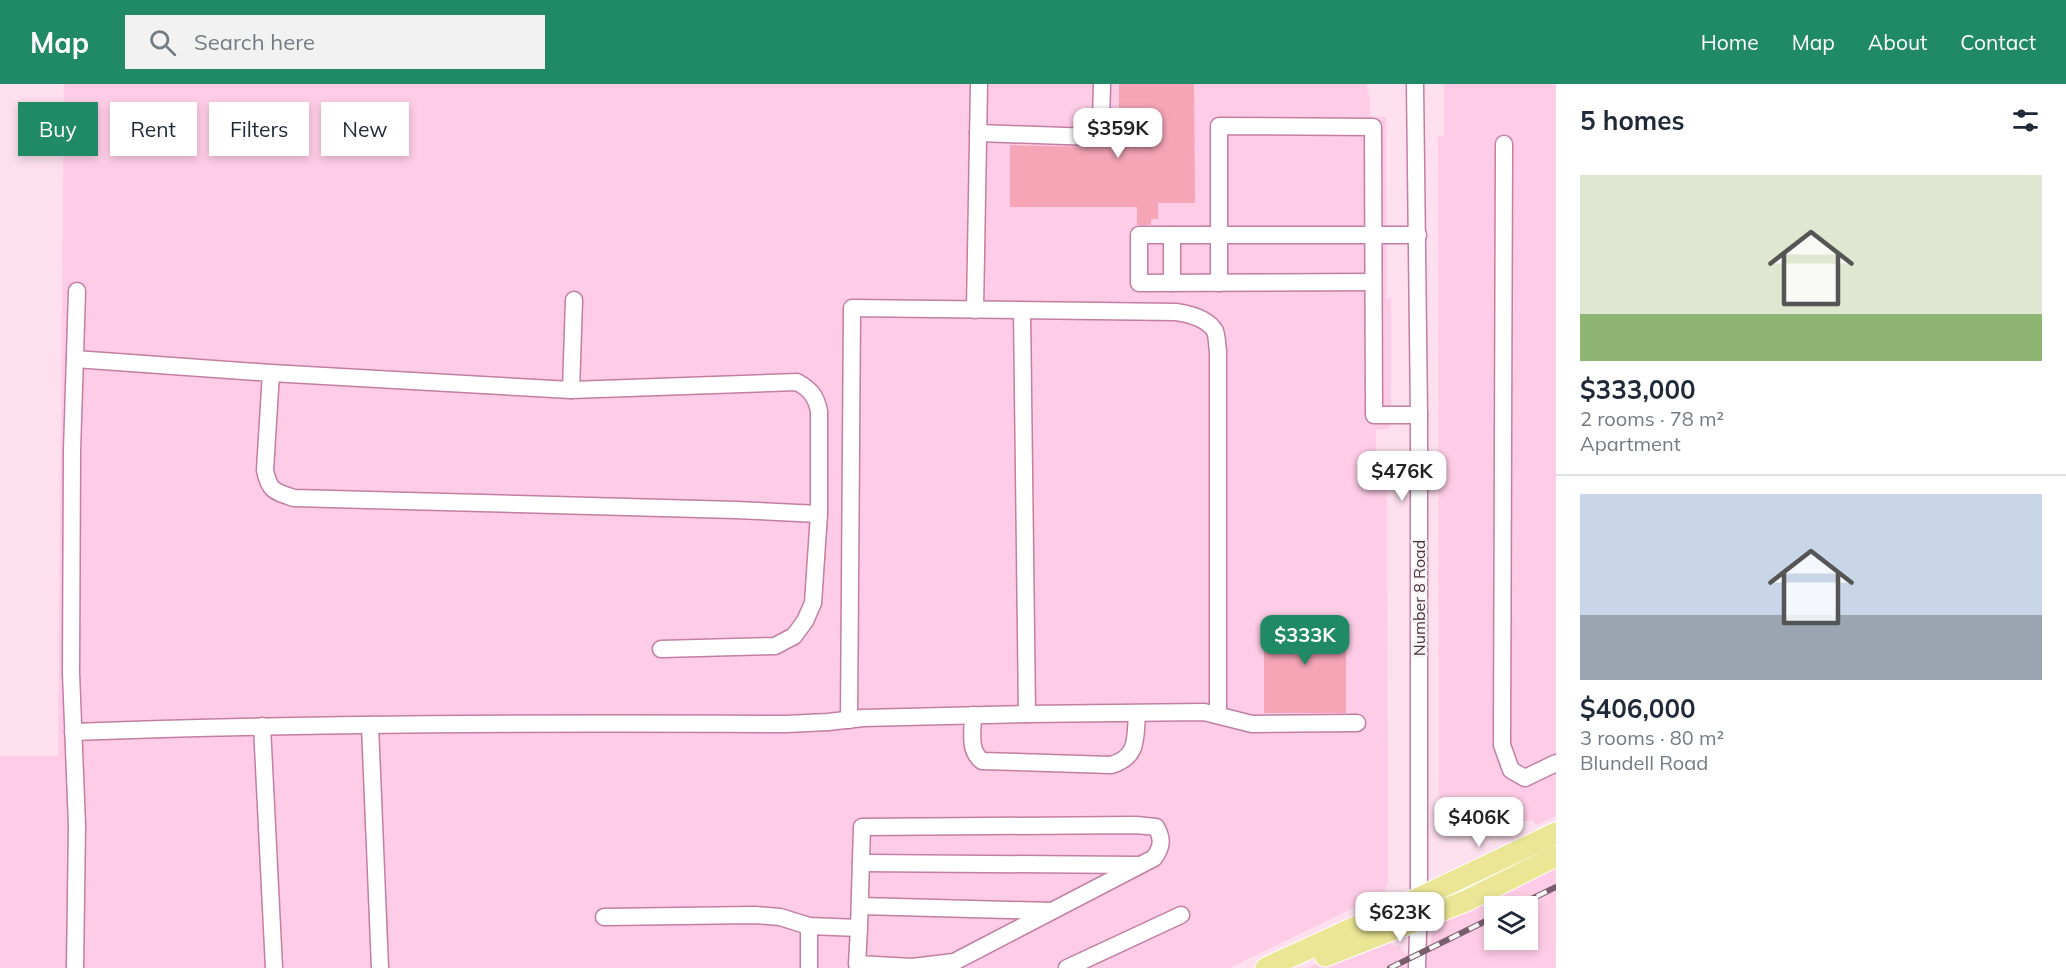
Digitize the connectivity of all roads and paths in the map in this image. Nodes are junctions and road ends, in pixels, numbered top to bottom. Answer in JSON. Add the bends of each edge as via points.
{"nodes":[{"id":1,"x":980,"y":84,"type":"edge"},
{"id":2,"x":1101,"y":84,"type":"edge"},
{"id":3,"x":1415,"y":84,"type":"edge"},
{"id":4,"x":978,"y":133,"type":"junction"},
{"id":5,"x":1504,"y":144,"type":"dead end"},
{"id":6,"x":1172,"y":235,"type":"junction"},
{"id":7,"x":1219,"y":235,"type":"junction"},
{"id":8,"x":1373,"y":235,"type":"junction"},
{"id":9,"x":1418,"y":235,"type":"junction"},
{"id":10,"x":1373,"y":282,"type":"junction"},
{"id":11,"x":1172,"y":283,"type":"junction"},
{"id":12,"x":1219,"y":283,"type":"junction"},
{"id":13,"x":77,"y":291,"type":"dead end"},
{"id":14,"x":574,"y":300,"type":"dead end"},
{"id":15,"x":975,"y":310,"type":"junction"},
{"id":16,"x":1022,"y":310,"type":"junction"},
{"id":17,"x":75,"y":359,"type":"junction"},
{"id":18,"x":271,"y":373,"type":"junction"},
{"id":19,"x":571,"y":390,"type":"junction"},
{"id":20,"x":1419,"y":416,"type":"junction"},
{"id":21,"x":819,"y":514,"type":"junction"},
{"id":22,"x":661,"y":649,"type":"dead end"},
{"id":23,"x":1137,"y":713,"type":"junction"},
{"id":24,"x":1027,"y":714,"type":"junction"},
{"id":25,"x":973,"y":715,"type":"junction"},
{"id":26,"x":1218,"y":715,"type":"junction"},
{"id":27,"x":849,"y":720,"type":"junction"},
{"id":28,"x":1356,"y":723,"type":"dead end"},
{"id":29,"x":370,"y":724,"type":"junction"},
{"id":30,"x":262,"y":726,"type":"junction"},
{"id":31,"x":73,"y":732,"type":"junction"},
{"id":32,"x":1556,"y":763,"type":"edge"},
{"id":33,"x":1556,"y":833,"type":"edge"},
{"id":34,"x":1556,"y":856,"type":"edge"},
{"id":35,"x":861,"y":863,"type":"junction"},
{"id":36,"x":1141,"y":865,"type":"junction"},
{"id":37,"x":860,"y":906,"type":"junction"},
{"id":38,"x":1419,"y":909,"type":"junction"},
{"id":39,"x":1052,"y":911,"type":"junction"},
{"id":40,"x":1181,"y":915,"type":"dead end"},
{"id":41,"x":604,"y":917,"type":"dead end"},
{"id":42,"x":809,"y":926,"type":"junction"},
{"id":43,"x":859,"y":928,"type":"junction"},
{"id":44,"x":856,"y":966,"type":"edge"},
{"id":45,"x":75,"y":968,"type":"edge"},
{"id":46,"x":274,"y":968,"type":"edge"},
{"id":47,"x":380,"y":968,"type":"edge"},
{"id":48,"x":809,"y":968,"type":"edge"},
{"id":49,"x":1067,"y":968,"type":"edge"},
{"id":50,"x":1266,"y":968,"type":"edge"},
{"id":51,"x":1297,"y":968,"type":"edge"},
{"id":52,"x":1417,"y":968,"type":"edge"}],
"edges":[{"from":1,"to":4,"type":"street"},
{"from":2,"to":4,"type":"street","via":[[1101,122],[1093,137]]},
{"from":3,"to":9,"type":"street","name":"Number 8 Road"},
{"from":4,"to":15,"type":"street"},
{"from":5,"to":32,"type":"street","via":[[1502,745],[1511,770],[1525,778]]},
{"from":6,"to":7,"type":"street"},
{"from":6,"to":11,"type":"street"},
{"from":6,"to":11,"type":"street","via":[[1139,235],[1139,283]]},
{"from":7,"to":8,"type":"street"},
{"from":7,"to":8,"type":"street","via":[[1219,126],[1373,127]]},
{"from":7,"to":12,"type":"street"},
{"from":8,"to":9,"type":"street"},
{"from":8,"to":10,"type":"street"},
{"from":9,"to":20,"type":"street","name":"Number 8 Road"},
{"from":10,"to":12,"type":"street"},
{"from":10,"to":20,"type":"street","via":[[1374,415]]},
{"from":11,"to":12,"type":"street"},
{"from":13,"to":17,"type":"street"},
{"from":14,"to":19,"type":"street"},
{"from":15,"to":16,"type":"street"},
{"from":15,"to":27,"type":"street","via":[[852,308]]},
{"from":16,"to":24,"type":"street"},
{"from":16,"to":26,"type":"street","via":[[1176,312],[1203,320],[1215,332]]},
{"from":17,"to":18,"type":"street"},
{"from":17,"to":31,"type":"street"},
{"from":18,"to":19,"type":"street"},
{"from":18,"to":21,"type":"street","via":[[265,470],[268,484],[277,493],[294,498]]},
{"from":19,"to":21,"type":"street","via":[[797,382],[816,398],[819,411]]},
{"from":20,"to":38,"type":"street","name":"Number 8 Road"},
{"from":21,"to":22,"type":"street","via":[[813,603],[794,636],[775,646]]},
{"from":23,"to":24,"type":"street"},
{"from":23,"to":25,"type":"street","via":[[1131,753],[1124,761],[1111,765],[982,761],[975,756],[972,745]]},
{"from":23,"to":26,"type":"street"},
{"from":24,"to":25,"type":"street"},
{"from":25,"to":27,"type":"street"},
{"from":26,"to":28,"type":"street","via":[[1252,724]]},
{"from":27,"to":29,"type":"street","via":[[786,724]]},
{"from":29,"to":30,"type":"street"},
{"from":29,"to":47,"type":"street"},
{"from":30,"to":31,"type":"street"},
{"from":30,"to":46,"type":"street"},
{"from":31,"to":45,"type":"street","via":[[77,825]]},
{"from":33,"to":38,"type":"main road"},
{"from":34,"to":38,"type":"main road","via":[[1466,901]]},
{"from":35,"to":36,"type":"street"},
{"from":35,"to":36,"type":"street","via":[[862,827],[1156,827],[1161,849]]},
{"from":35,"to":37,"type":"street"},
{"from":36,"to":39,"type":"street"},
{"from":37,"to":39,"type":"street"},
{"from":37,"to":43,"type":"street"},
{"from":38,"to":50,"type":"main road"},
{"from":38,"to":51,"type":"main road"},
{"from":38,"to":52,"type":"street","name":"Number 8 Road"},
{"from":39,"to":44,"type":"street","via":[[954,962],[912,967]]},
{"from":40,"to":49,"type":"street"},
{"from":41,"to":42,"type":"street","via":[[755,915],[780,917]]},
{"from":42,"to":43,"type":"street"},
{"from":42,"to":48,"type":"street"},
{"from":43,"to":44,"type":"street"}]}
